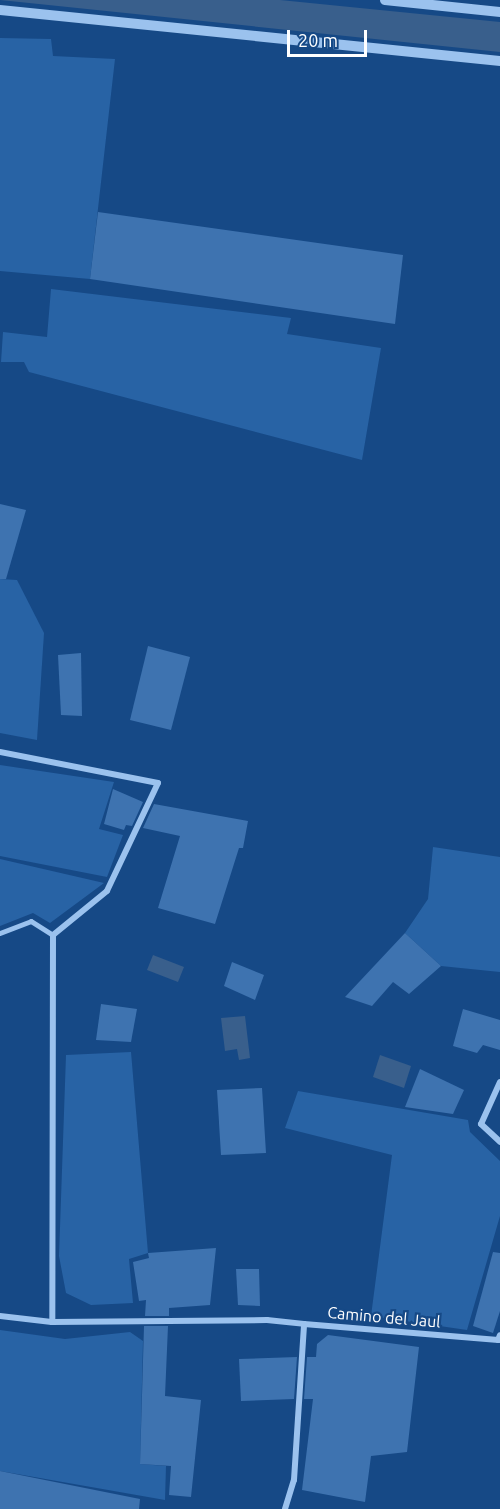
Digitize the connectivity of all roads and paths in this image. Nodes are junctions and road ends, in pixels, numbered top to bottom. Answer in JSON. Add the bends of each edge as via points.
{"nodes":[{"id":1,"x":385,"y":0,"type":"edge"},
{"id":2,"x":0,"y":10,"type":"edge"},
{"id":3,"x":500,"y":12,"type":"edge"},
{"id":4,"x":500,"y":61,"type":"edge"},
{"id":5,"x":0,"y":752,"type":"edge"},
{"id":6,"x":0,"y":933,"type":"edge"},
{"id":7,"x":53,"y":935,"type":"junction"},
{"id":8,"x":500,"y":1082,"type":"edge"},
{"id":9,"x":500,"y":1142,"type":"edge"},
{"id":10,"x":0,"y":1316,"type":"edge"},
{"id":11,"x":52,"y":1322,"type":"junction"},
{"id":12,"x":304,"y":1324,"type":"junction"},
{"id":13,"x":500,"y":1335,"type":"edge"},
{"id":14,"x":285,"y":1509,"type":"edge"}],
"edges":[{"from":1,"to":3,"type":"street"},
{"from":2,"to":4,"type":"street"},
{"from":5,"to":7,"type":"street","via":[[158,783],[107,891]]},
{"from":6,"to":7,"type":"lane","via":[[31,921]]},
{"from":7,"to":11,"type":"street"},
{"from":8,"to":9,"type":"street","via":[[481,1124]]},
{"from":10,"to":11,"type":"street"},
{"from":11,"to":12,"type":"street","via":[[267,1320]]},
{"from":12,"to":13,"type":"street","name":"Camino del Jaul","via":[[498,1340]]},
{"from":12,"to":14,"type":"street","name":"Camino del Jaul","via":[[294,1480]]}]}
